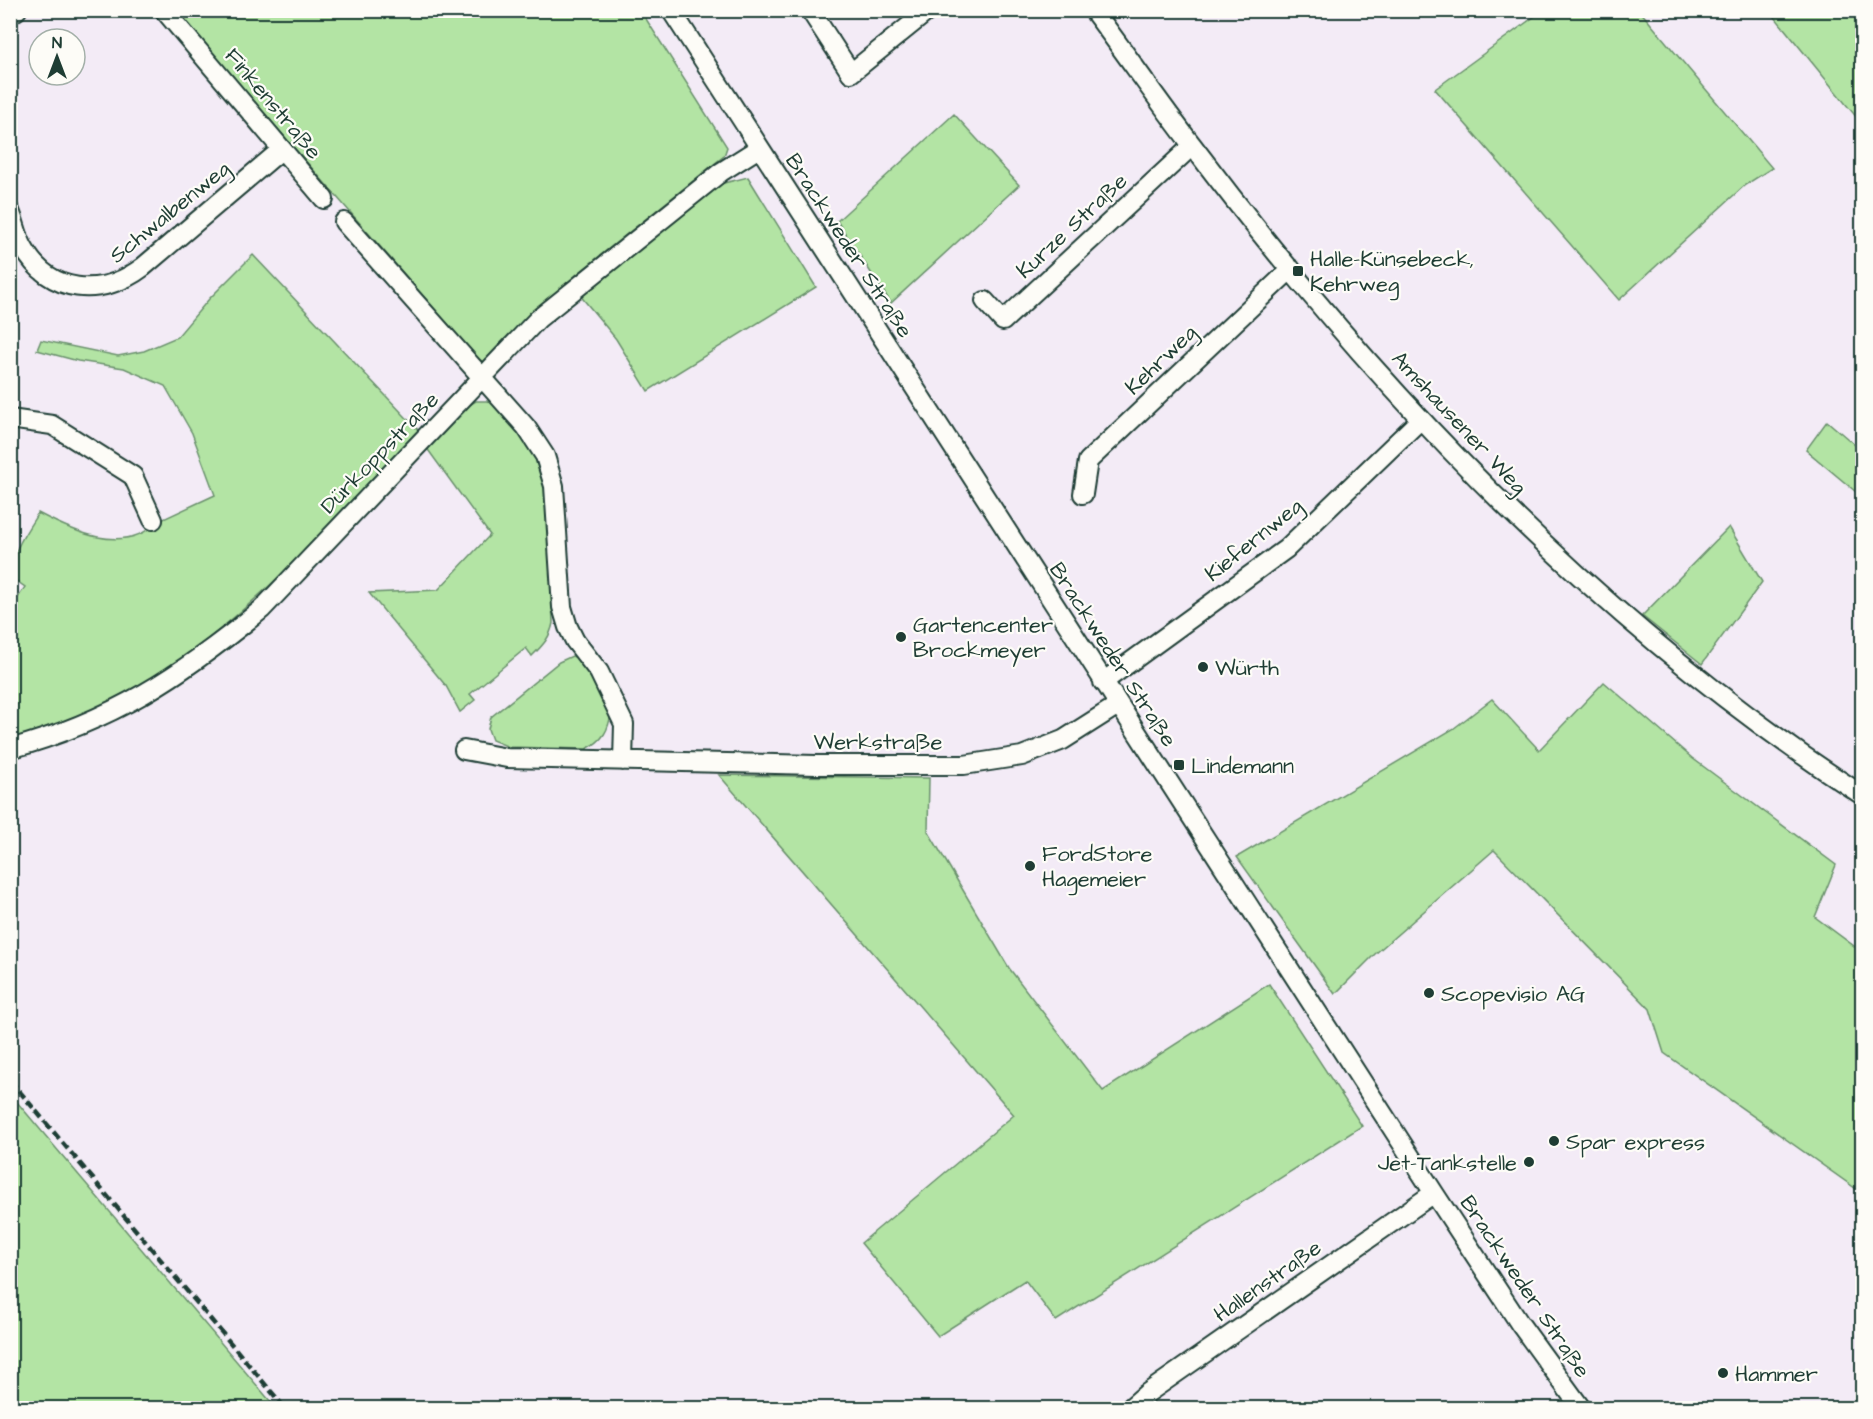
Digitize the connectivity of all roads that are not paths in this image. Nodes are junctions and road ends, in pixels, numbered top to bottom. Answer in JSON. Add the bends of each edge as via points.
{"nodes":[{"id":1,"x":17,"y":10,"type":"edge"},
{"id":2,"x":164,"y":10,"type":"edge"},
{"id":3,"x":671,"y":10,"type":"edge"},
{"id":4,"x":810,"y":10,"type":"edge"},
{"id":5,"x":929,"y":10,"type":"edge"},
{"id":6,"x":1093,"y":10,"type":"edge"},
{"id":7,"x":10,"y":15,"type":"edge"},
{"id":8,"x":1192,"y":146,"type":"junction"},
{"id":9,"x":759,"y":148,"type":"junction"},
{"id":10,"x":281,"y":150,"type":"junction"},
{"id":11,"x":324,"y":199,"type":"dead end"},
{"id":12,"x":10,"y":211,"type":"edge"},
{"id":13,"x":344,"y":222,"type":"dead end"},
{"id":14,"x":1291,"y":269,"type":"junction"},
{"id":15,"x":985,"y":301,"type":"dead end"},
{"id":16,"x":482,"y":380,"type":"junction"},
{"id":17,"x":10,"y":419,"type":"edge"},
{"id":18,"x":1421,"y":419,"type":"junction"},
{"id":19,"x":1083,"y":495,"type":"dead end"},
{"id":20,"x":153,"y":520,"type":"dead end"},
{"id":21,"x":1103,"y":682,"type":"junction"},
{"id":22,"x":1118,"y":705,"type":"junction"},
{"id":23,"x":10,"y":749,"type":"edge"},
{"id":24,"x":464,"y":750,"type":"dead end"},
{"id":25,"x":623,"y":761,"type":"junction"},
{"id":26,"x":1863,"y":795,"type":"edge"},
{"id":27,"x":1434,"y":1193,"type":"junction"},
{"id":28,"x":1130,"y":1408,"type":"edge"},
{"id":29,"x":1581,"y":1408,"type":"edge"}],
"edges":[{"from":1,"to":7,"type":"street"},
{"from":2,"to":10,"type":"street","name":"Finkenstraße"},
{"from":3,"to":9,"type":"street","name":"Brackweder Straße"},
{"from":4,"to":5,"type":"street","via":[[851,73]]},
{"from":6,"to":8,"type":"street","name":"Amshausener Weg"},
{"from":8,"to":14,"type":"street","name":"Amshausener Weg"},
{"from":8,"to":15,"type":"street","name":"Kurze Straße","via":[[1003,321]]},
{"from":9,"to":16,"type":"street","name":"Dürkoppstraße","via":[[721,172],[538,319]]},
{"from":9,"to":21,"type":"street","name":"Brackweder Straße"},
{"from":10,"to":11,"type":"street","name":"Finkenstraße"},
{"from":10,"to":12,"type":"street","name":"Schwalbenweg","via":[[143,267],[118,283],[102,287],[73,286],[46,274],[23,247]]},
{"from":13,"to":16,"type":"street"},
{"from":14,"to":18,"type":"street","name":"Amshausener Weg"},
{"from":14,"to":19,"type":"street","name":"Kehrweg","via":[[1088,461]]},
{"from":16,"to":23,"type":"street","name":"Dürkoppstraße","via":[[262,609],[218,646],[120,709],[59,736]]},
{"from":16,"to":25,"type":"street","via":[[526,426],[545,456],[554,486],[562,607],[575,641],[599,672],[624,724]]},
{"from":17,"to":20,"type":"street","via":[[52,425],[133,476]]},
{"from":18,"to":21,"type":"street","name":"Kiefernweg","via":[[1286,549]]},
{"from":18,"to":26,"type":"street","name":"Amshausener Weg","via":[[1511,511],[1637,628],[1808,759]]},
{"from":21,"to":22,"type":"street","name":"Brackweder Straße"},
{"from":22,"to":25,"type":"street","name":"Werkstraße","via":[[1063,740],[1022,756],[964,765]]},
{"from":22,"to":27,"type":"street","name":"Brackweder Straße"},
{"from":24,"to":25,"type":"street","name":"Werkstraße","via":[[507,758]]},
{"from":27,"to":28,"type":"street","name":"Hallenstraße"},
{"from":27,"to":29,"type":"street","name":"Brackweder Straße"}]}
